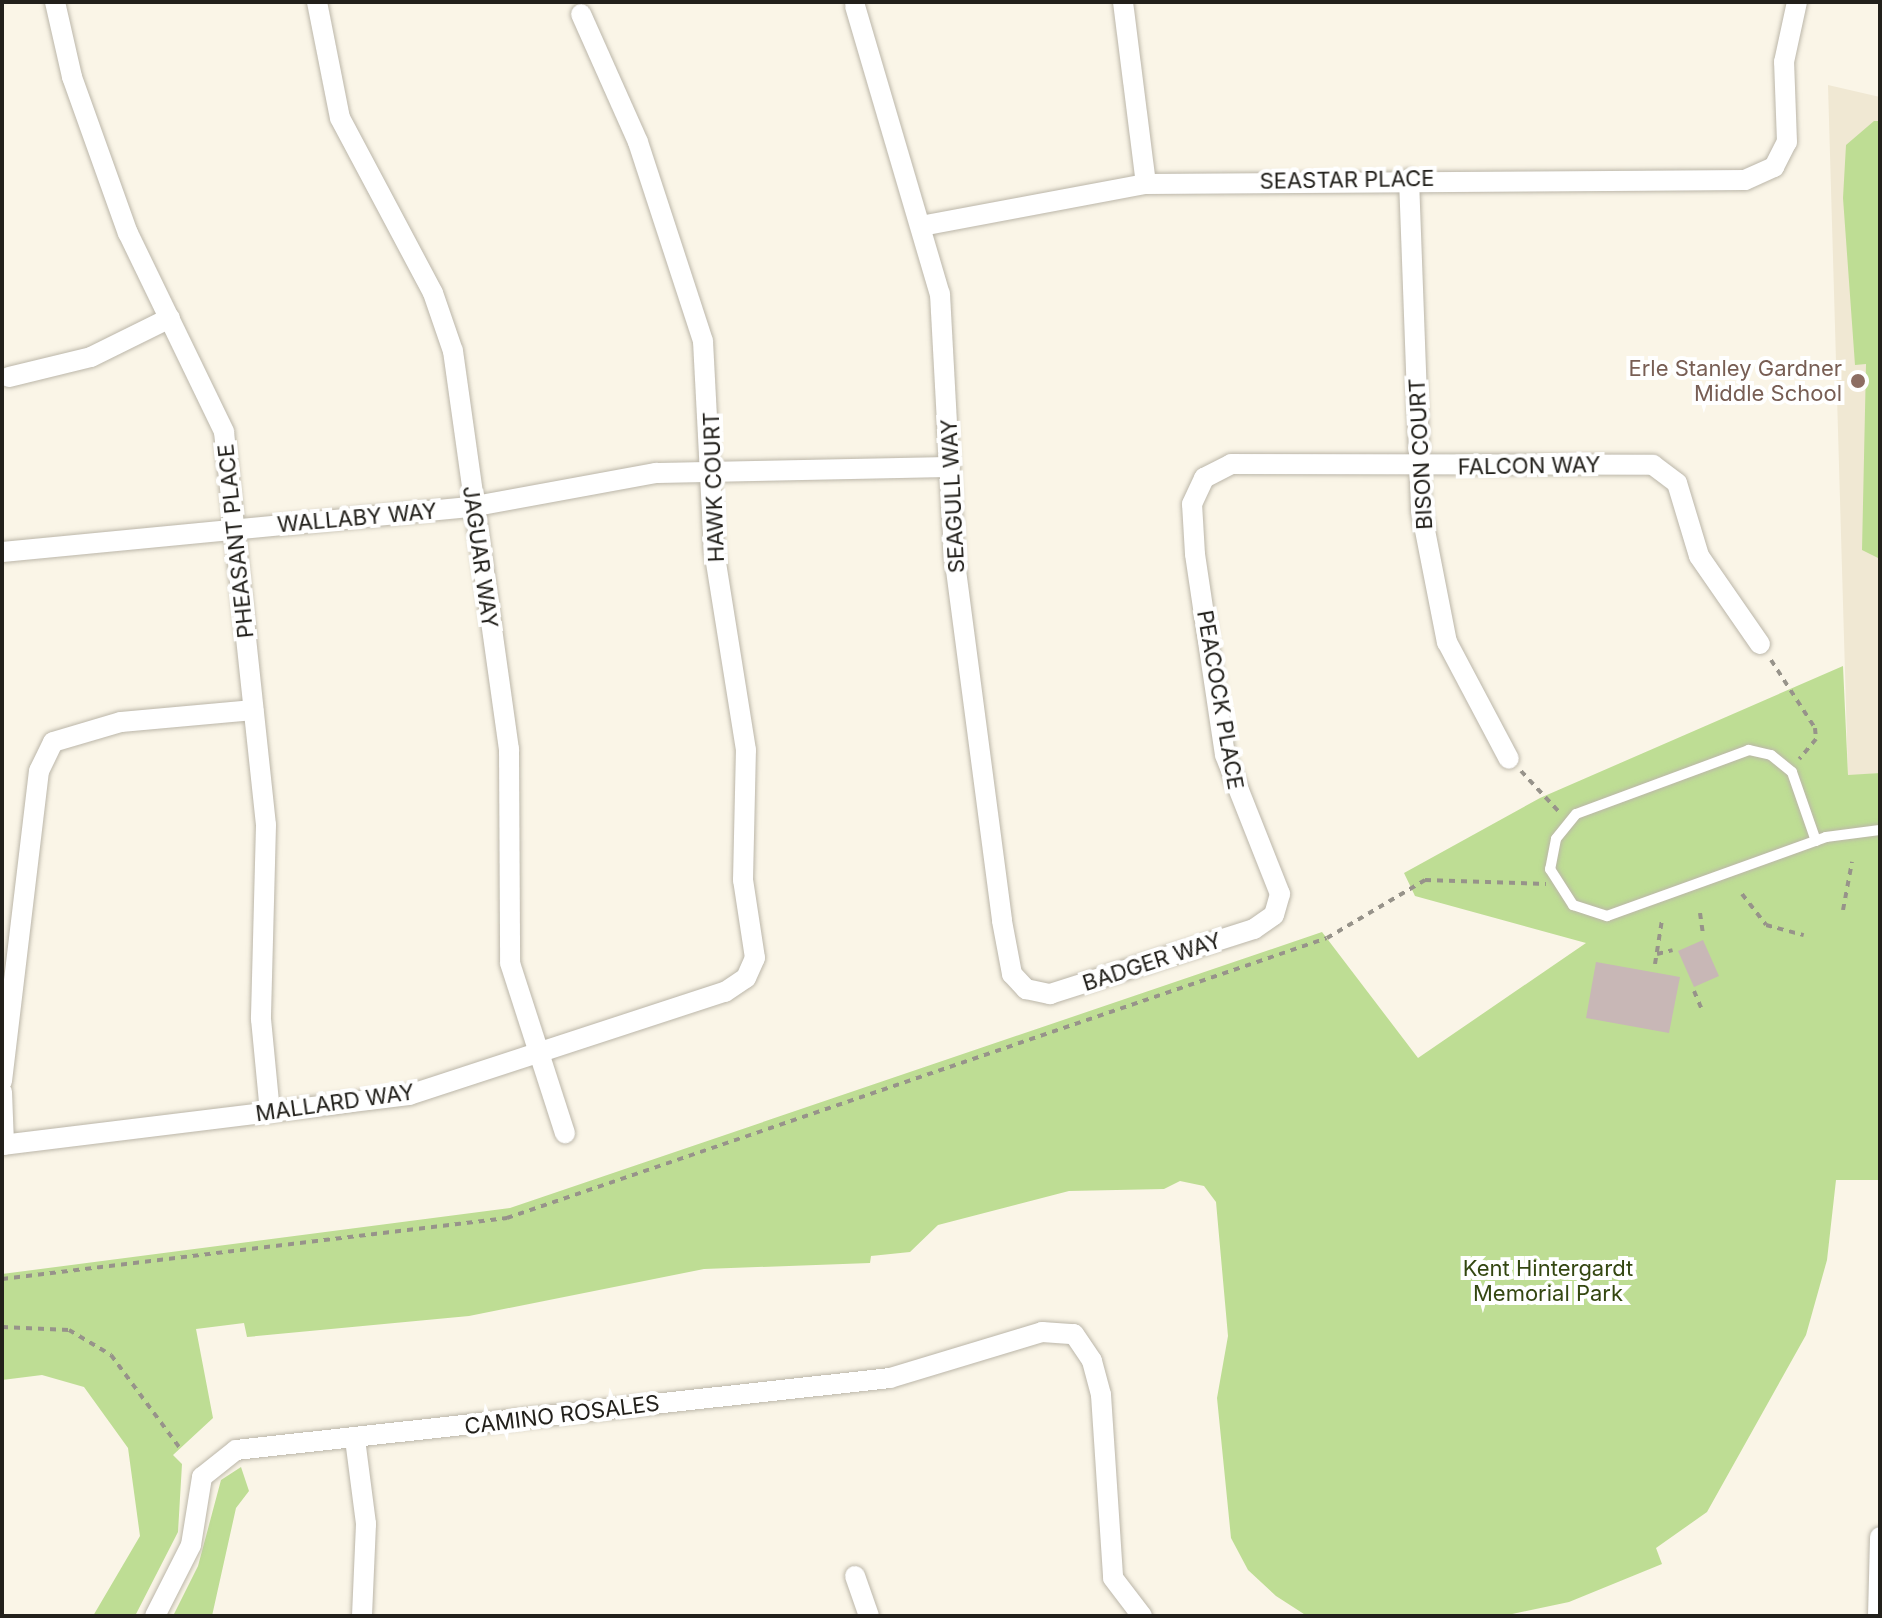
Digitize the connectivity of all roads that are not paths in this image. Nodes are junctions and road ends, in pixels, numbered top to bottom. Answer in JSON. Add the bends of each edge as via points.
{"nodes":[{"id":1,"x":55,"y":2,"type":"edge"},
{"id":2,"x":317,"y":2,"type":"edge"},
{"id":3,"x":1123,"y":2,"type":"edge"},
{"id":4,"x":1797,"y":2,"type":"edge"},
{"id":5,"x":855,"y":6,"type":"dead end"},
{"id":6,"x":581,"y":14,"type":"dead end"},
{"id":7,"x":1409,"y":179,"type":"junction"},
{"id":8,"x":1146,"y":184,"type":"junction"},
{"id":9,"x":921,"y":226,"type":"junction"},
{"id":10,"x":170,"y":318,"type":"junction"},
{"id":11,"x":9,"y":377,"type":"dead end"},
{"id":12,"x":950,"y":467,"type":"junction"},
{"id":13,"x":1418,"y":468,"type":"junction"},
{"id":14,"x":712,"y":471,"type":"junction"},
{"id":15,"x":1204,"y":478,"type":"joint"},
{"id":16,"x":470,"y":507,"type":"junction"},
{"id":17,"x":236,"y":530,"type":"junction"},
{"id":18,"x":2,"y":552,"type":"edge"},
{"id":19,"x":1760,"y":644,"type":"road end"},
{"id":20,"x":253,"y":710,"type":"junction"},
{"id":21,"x":1509,"y":759,"type":"road end"},
{"id":22,"x":1880,"y":830,"type":"edge"},
{"id":23,"x":1816,"y":841,"type":"junction"},
{"id":24,"x":1274,"y":915,"type":"joint"},
{"id":25,"x":746,"y":978,"type":"joint"},
{"id":26,"x":1026,"y":989,"type":"joint"},
{"id":27,"x":538,"y":1052,"type":"junction"},
{"id":28,"x":2,"y":1081,"type":"edge"},
{"id":29,"x":2,"y":1092,"type":"edge"},
{"id":30,"x":270,"y":1113,"type":"junction"},
{"id":31,"x":565,"y":1133,"type":"dead end"},
{"id":32,"x":3,"y":1145,"type":"edge"},
{"id":33,"x":355,"y":1439,"type":"junction"},
{"id":34,"x":1880,"y":1537,"type":"edge"},
{"id":35,"x":855,"y":1576,"type":"dead end"},
{"id":36,"x":155,"y":1616,"type":"edge"},
{"id":37,"x":362,"y":1616,"type":"edge"},
{"id":38,"x":869,"y":1616,"type":"edge"},
{"id":39,"x":1142,"y":1616,"type":"edge"},
{"id":40,"x":1878,"y":1616,"type":"edge"}],
"edges":[{"from":1,"to":10,"type":"street","name":"PHEASANT PLACE","via":[[72,77],[128,233]]},
{"from":2,"to":16,"type":"street","name":"JAGUAR WAY","via":[[329,83],[354,154],[433,293],[453,351]]},
{"from":3,"to":8,"type":"street"},
{"from":4,"to":7,"type":"street","name":"SEASTAR PLACE","via":[[1784,62],[1787,142],[1774,167],[1745,180]]},
{"from":5,"to":9,"type":"street","name":"SEAGULL WAY"},
{"from":6,"to":14,"type":"street","name":"HAWK COURT","via":[[638,142],[703,341]]},
{"from":7,"to":8,"type":"street","name":"SEASTAR PLACE"},
{"from":7,"to":13,"type":"street","name":"BISON COURT"},
{"from":8,"to":9,"type":"street","name":"SEASTAR PLACE"},
{"from":9,"to":12,"type":"street","name":"SEAGULL WAY","via":[[948,350]]},
{"from":10,"to":11,"type":"street","via":[[91,357]]},
{"from":10,"to":17,"type":"street","name":"PHEASANT PLACE","via":[[218,411]]},
{"from":12,"to":14,"type":"street","name":"WALLABY WAY"},
{"from":12,"to":26,"type":"street","name":"SEAGULL WAY","via":[[954,555],[1002,921],[1012,974]]},
{"from":13,"to":15,"type":"street","name":"FALCON WAY","via":[[1231,464]]},
{"from":13,"to":19,"type":"street","name":"FALCON WAY","via":[[1601,463],[1665,470],[1677,483],[1714,584]]},
{"from":13,"to":21,"type":"street","name":"BISON COURT","via":[[1447,642]]},
{"from":14,"to":16,"type":"street","name":"WALLABY WAY","via":[[656,473]]},
{"from":14,"to":25,"type":"street","name":"HAWK COURT","via":[[714,551],[746,750],[743,880],[755,958]]},
{"from":15,"to":24,"type":"street","name":"PEACOCK PLACE","via":[[1192,504],[1195,554],[1225,755],[1280,894]]},
{"from":16,"to":17,"type":"street","name":"WALLABY WAY"},
{"from":16,"to":27,"type":"street","name":"JAGUAR WAY","via":[[509,749],[506,932]]},
{"from":17,"to":18,"type":"street","name":"WALLABY WAY"},
{"from":17,"to":20,"type":"street","name":"PHEASANT PLACE"},
{"from":20,"to":28,"type":"street","via":[[121,722],[53,742],[39,771]]},
{"from":20,"to":30,"type":"street","name":"PHEASANT PLACE","via":[[266,825],[261,1019]]},
{"from":22,"to":23,"type":"lane"},
{"from":23,"to":23,"type":"lane","via":[[1789,769],[1761,751],[1736,752],[1568,822],[1551,855],[1556,883],[1573,905],[1616,914]]},
{"from":24,"to":26,"type":"street","name":"BADGER WAY","via":[[1254,929],[1050,994]]},
{"from":25,"to":27,"type":"street","name":"MALLARD WAY","via":[[725,992]]},
{"from":27,"to":30,"type":"street","name":"MALLARD WAY","via":[[409,1095]]},
{"from":27,"to":31,"type":"street","name":"JAGUAR WAY"},
{"from":29,"to":32,"type":"street"},
{"from":30,"to":32,"type":"street","name":"MALLARD WAY"},
{"from":33,"to":36,"type":"street","name":"CAMINO ROSALES","via":[[236,1450],[215,1460],[202,1477],[191,1545]]},
{"from":33,"to":37,"type":"street","via":[[366,1524]]},
{"from":33,"to":39,"type":"street","name":"CAMINO ROSALES","via":[[890,1378],[1042,1332],[1074,1334],[1101,1395],[1113,1578]]},
{"from":34,"to":40,"type":"street"},
{"from":35,"to":38,"type":"street"}]}
